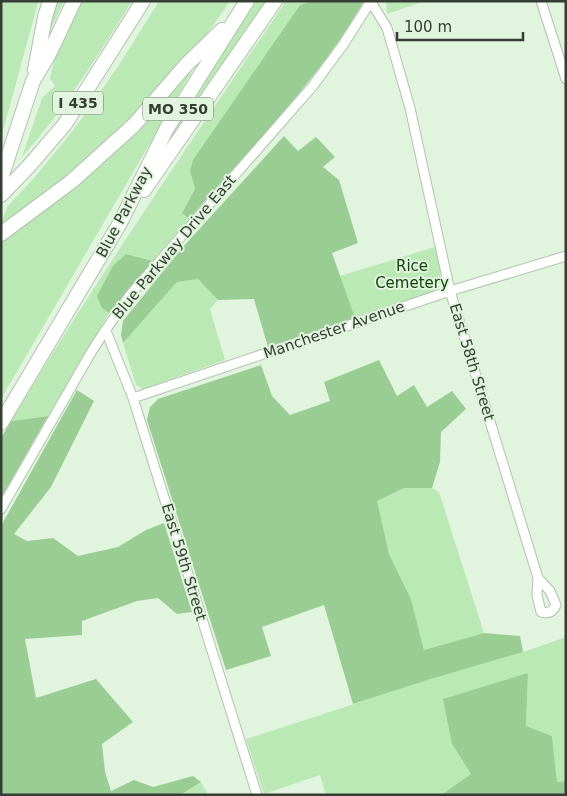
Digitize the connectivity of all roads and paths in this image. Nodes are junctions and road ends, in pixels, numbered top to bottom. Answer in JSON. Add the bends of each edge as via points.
{"nodes":[{"id":1,"x":50,"y":1,"type":"edge"},
{"id":2,"x":74,"y":1,"type":"edge"},
{"id":3,"x":143,"y":1,"type":"edge"},
{"id":4,"x":275,"y":1,"type":"edge"},
{"id":5,"x":541,"y":1,"type":"edge"},
{"id":6,"x":371,"y":2,"type":"edge"},
{"id":7,"x":244,"y":6,"type":"edge"},
{"id":8,"x":566,"y":79,"type":"edge"},
{"id":9,"x":33,"y":81,"type":"junction"},
{"id":10,"x":1,"y":178,"type":"edge"},
{"id":11,"x":1,"y":195,"type":"edge"},
{"id":12,"x":120,"y":223,"type":"junction"},
{"id":13,"x":1,"y":234,"type":"edge"},
{"id":14,"x":566,"y":256,"type":"edge"},
{"id":15,"x":450,"y":291,"type":"junction"},
{"id":16,"x":106,"y":331,"type":"junction"},
{"id":17,"x":133,"y":398,"type":"junction"},
{"id":18,"x":1,"y":423,"type":"edge"},
{"id":19,"x":1,"y":509,"type":"edge"},
{"id":20,"x":538,"y":578,"type":"dead end"},
{"id":21,"x":257,"y":795,"type":"edge"}],
"edges":[{"from":1,"to":9,"type":"highway"},
{"from":2,"to":9,"type":"highway"},
{"from":3,"to":11,"type":"highway","number":"I 435","via":[[65,124]]},
{"from":4,"to":12,"type":"highway"},
{"from":5,"to":8,"type":"street"},
{"from":6,"to":15,"type":"street","name":"East 58th Street","via":[[387,28],[410,108]]},
{"from":6,"to":16,"type":"street","name":"Blue Parkway Drive East","via":[[312,86],[130,295]]},
{"from":7,"to":12,"type":"highway","name":"Blue Parkway","number":"MO 350","via":[[167,128]]},
{"from":7,"to":13,"type":"highway","via":[[186,65],[134,125],[72,181]]},
{"from":9,"to":10,"type":"highway"},
{"from":12,"to":18,"type":"highway","name":"Blue Parkway","number":"MO 350"},
{"from":14,"to":15,"type":"street","name":"Manchester Avenue"},
{"from":15,"to":17,"type":"street","name":"Manchester Avenue"},
{"from":15,"to":20,"type":"street","name":"East 58th Street"},
{"from":16,"to":17,"type":"street","name":"East 59th Street"},
{"from":16,"to":19,"type":"street","name":"Blue Parkway Drive East","via":[[88,356]]},
{"from":17,"to":21,"type":"street","name":"East 59th Street"}]}
